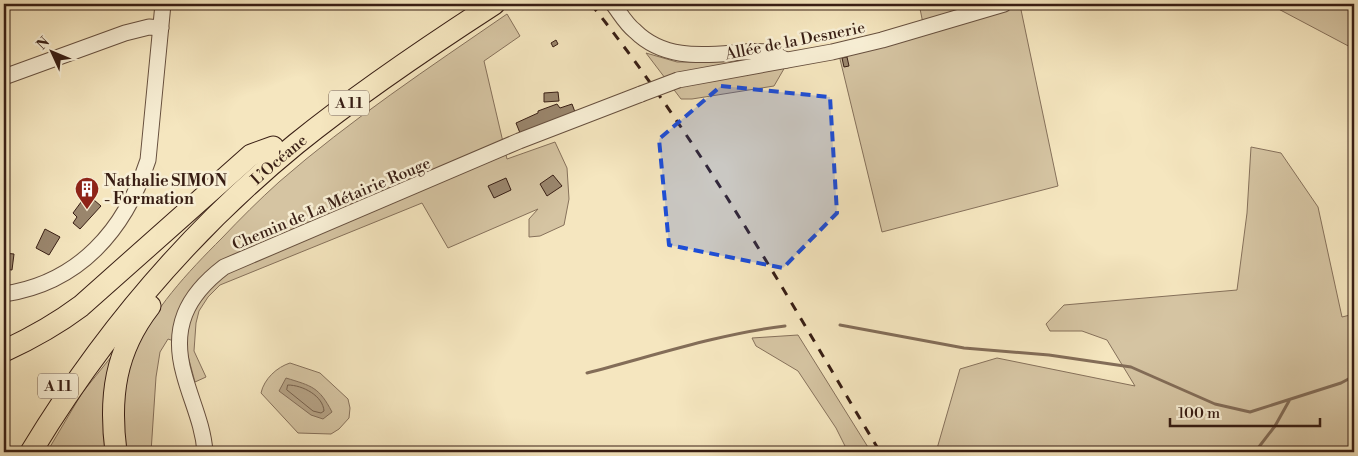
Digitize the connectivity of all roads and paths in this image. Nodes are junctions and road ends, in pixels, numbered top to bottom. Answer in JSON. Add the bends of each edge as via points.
{"nodes":[{"id":1,"x":163,"y":4,"type":"edge"},
{"id":2,"x":470,"y":4,"type":"edge"},
{"id":3,"x":494,"y":4,"type":"edge"},
{"id":4,"x":613,"y":4,"type":"edge"},
{"id":5,"x":1004,"y":4,"type":"edge"},
{"id":6,"x":161,"y":28,"type":"junction"},
{"id":7,"x":786,"y":60,"type":"junction"},
{"id":8,"x":4,"y":77,"type":"edge"},
{"id":9,"x":641,"y":94,"type":"joint"},
{"id":10,"x":273,"y":147,"type":"junction"},
{"id":11,"x":216,"y":216,"type":"junction"},
{"id":12,"x":4,"y":294,"type":"edge"},
{"id":13,"x":4,"y":351,"type":"edge"},
{"id":14,"x":16,"y":452,"type":"edge"},
{"id":15,"x":31,"y":452,"type":"edge"},
{"id":16,"x":116,"y":452,"type":"edge"},
{"id":17,"x":205,"y":452,"type":"edge"}],
"edges":[{"from":1,"to":6,"type":"street"},
{"from":2,"to":10,"type":"highway","name":"L’Océane","number":"A 11","via":[[375,68]]},
{"from":3,"to":11,"type":"highway","name":"L’Océane","number":"A 11","via":[[328,119]]},
{"from":4,"to":7,"type":"street","via":[[634,31],[655,46],[675,54],[754,51],[773,53]]},
{"from":5,"to":7,"type":"street","name":"Allée de la Desnerie","via":[[882,40]]},
{"from":6,"to":8,"type":"street","via":[[125,32]]},
{"from":6,"to":12,"type":"street","via":[[148,160],[129,206],[116,228],[81,262],[46,282]]},
{"from":7,"to":9,"type":"street","name":"Allée de la Desnerie","bridge":true,"via":[[678,80]]},
{"from":9,"to":17,"type":"street","name":"Chemin de La Métairie Rouge","via":[[518,141],[224,267],[212,276],[191,300],[179,333],[180,359],[200,421]]},
{"from":10,"to":13,"type":"highway","via":[[251,155],[81,306],[33,337]]},
{"from":10,"to":14,"type":"highway","name":"L’Océane","number":"A 11","via":[[202,213],[134,286],[71,368]]},
{"from":11,"to":15,"type":"highway","name":"L’Océane","number":"A 11","via":[[114,331],[60,405]]},
{"from":11,"to":16,"type":"highway","via":[[207,238],[147,310],[125,350],[112,404]]}]}
